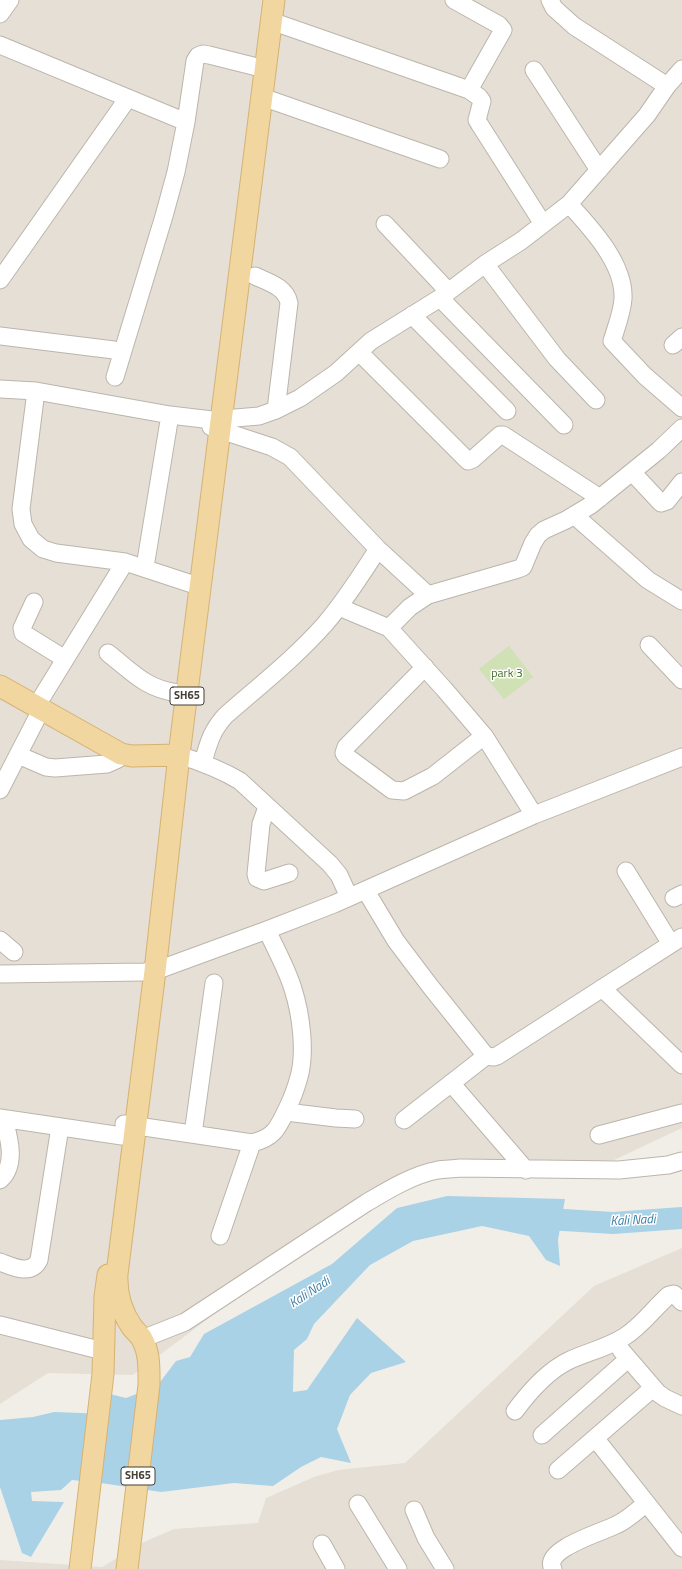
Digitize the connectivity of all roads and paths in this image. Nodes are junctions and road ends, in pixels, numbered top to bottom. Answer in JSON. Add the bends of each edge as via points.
{"nodes":[{"id":1,"x":10,"y":0,"type":"edge"},
{"id":2,"x":265,"y":0,"type":"edge"},
{"id":3,"x":274,"y":0,"type":"edge"},
{"id":4,"x":454,"y":0,"type":"edge"},
{"id":5,"x":550,"y":0,"type":"edge"},
{"id":6,"x":0,"y":14,"type":"edge"},
{"id":7,"x":271,"y":21,"type":"junction"},
{"id":8,"x":0,"y":45,"type":"edge"},
{"id":9,"x":260,"y":68,"type":"junction"},
{"id":10,"x":682,"y":69,"type":"edge"},
{"id":11,"x":534,"y":70,"type":"dead end"},
{"id":12,"x":667,"y":86,"type":"junction"},
{"id":13,"x":469,"y":90,"type":"junction"},
{"id":14,"x":262,"y":97,"type":"junction"},
{"id":15,"x":128,"y":98,"type":"junction"},
{"id":16,"x":186,"y":122,"type":"junction"},
{"id":17,"x":440,"y":159,"type":"dead end"},
{"id":18,"x":599,"y":170,"type":"junction"},
{"id":19,"x":569,"y":204,"type":"junction"},
{"id":20,"x":385,"y":224,"type":"dead end"},
{"id":21,"x":543,"y":224,"type":"junction"},
{"id":22,"x":485,"y":264,"type":"junction"},
{"id":23,"x":255,"y":276,"type":"dead end"},
{"id":24,"x":0,"y":280,"type":"edge"},
{"id":25,"x":444,"y":294,"type":"junction"},
{"id":26,"x":412,"y":315,"type":"junction"},
{"id":27,"x":0,"y":336,"type":"edge"},
{"id":28,"x":114,"y":350,"type":"dead end"},
{"id":29,"x":359,"y":352,"type":"junction"},
{"id":30,"x":115,"y":377,"type":"dead end"},
{"id":31,"x":0,"y":389,"type":"edge"},
{"id":32,"x":36,"y":392,"type":"junction"},
{"id":33,"x":596,"y":400,"type":"dead end"},
{"id":34,"x":682,"y":408,"type":"edge"},
{"id":35,"x":276,"y":410,"type":"junction"},
{"id":36,"x":507,"y":411,"type":"dead end"},
{"id":37,"x":170,"y":415,"type":"junction"},
{"id":38,"x":217,"y":424,"type":"junction"},
{"id":39,"x":564,"y":425,"type":"dead end"},
{"id":40,"x":682,"y":428,"type":"edge"},
{"id":41,"x":632,"y":472,"type":"junction"},
{"id":42,"x":682,"y":482,"type":"edge"},
{"id":43,"x":600,"y":498,"type":"junction"},
{"id":44,"x":574,"y":515,"type":"junction"},
{"id":45,"x":378,"y":549,"type":"junction"},
{"id":46,"x":125,"y":562,"type":"junction"},
{"id":47,"x":145,"y":567,"type":"junction"},
{"id":48,"x":192,"y":584,"type":"junction"},
{"id":49,"x":428,"y":595,"type":"junction"},
{"id":50,"x":682,"y":601,"type":"edge"},
{"id":51,"x":34,"y":602,"type":"dead end"},
{"id":52,"x":339,"y":607,"type":"junction"},
{"id":53,"x":389,"y":628,"type":"junction"},
{"id":54,"x":649,"y":646,"type":"dead end"},
{"id":55,"x":108,"y":653,"type":"dead end"},
{"id":56,"x":66,"y":659,"type":"junction"},
{"id":57,"x":425,"y":667,"type":"junction"},
{"id":58,"x":682,"y":680,"type":"edge"},
{"id":59,"x":0,"y":686,"type":"edge"},
{"id":60,"x":178,"y":693,"type":"junction"},
{"id":61,"x":40,"y":707,"type":"junction"},
{"id":62,"x":484,"y":736,"type":"junction"},
{"id":63,"x":121,"y":754,"type":"junction"},
{"id":64,"x":18,"y":755,"type":"junction"},
{"id":65,"x":175,"y":755,"type":"junction"},
{"id":66,"x":682,"y":757,"type":"edge"},
{"id":67,"x":203,"y":762,"type":"junction"},
{"id":68,"x":0,"y":790,"type":"edge"},
{"id":69,"x":267,"y":807,"type":"junction"},
{"id":70,"x":534,"y":815,"type":"junction"},
{"id":71,"x":626,"y":871,"type":"dead end"},
{"id":72,"x":289,"y":873,"type":"dead end"},
{"id":73,"x":366,"y":890,"type":"junction"},
{"id":74,"x":349,"y":897,"type":"junction"},
{"id":75,"x":267,"y":930,"type":"junction"},
{"id":76,"x":0,"y":940,"type":"edge"},
{"id":77,"x":676,"y":940,"type":"edge"},
{"id":78,"x":14,"y":952,"type":"dead end"},
{"id":79,"x":150,"y":972,"type":"junction"},
{"id":80,"x":0,"y":974,"type":"edge"},
{"id":81,"x":214,"y":983,"type":"dead end"},
{"id":82,"x":602,"y":988,"type":"junction"},
{"id":83,"x":486,"y":1056,"type":"junction"},
{"id":84,"x":682,"y":1065,"type":"edge"},
{"id":85,"x":451,"y":1083,"type":"junction"},
{"id":86,"x":286,"y":1112,"type":"junction"},
{"id":87,"x":682,"y":1113,"type":"edge"},
{"id":88,"x":2,"y":1118,"type":"edge"},
{"id":89,"x":355,"y":1119,"type":"dead end"},
{"id":90,"x":404,"y":1120,"type":"dead end"},
{"id":91,"x":60,"y":1127,"type":"junction"},
{"id":92,"x":127,"y":1128,"type":"junction"},
{"id":93,"x":193,"y":1134,"type":"junction"},
{"id":94,"x":599,"y":1135,"type":"dead end"},
{"id":95,"x":252,"y":1143,"type":"junction"},
{"id":96,"x":682,"y":1162,"type":"edge"},
{"id":97,"x":526,"y":1170,"type":"junction"},
{"id":98,"x":0,"y":1180,"type":"edge"},
{"id":99,"x":220,"y":1236,"type":"dead end"},
{"id":100,"x":0,"y":1262,"type":"edge"},
{"id":101,"x":682,"y":1302,"type":"edge"},
{"id":102,"x":0,"y":1325,"type":"edge"},
{"id":103,"x":142,"y":1339,"type":"junction"},
{"id":104,"x":614,"y":1342,"type":"junction"},
{"id":105,"x":103,"y":1351,"type":"junction"},
{"id":106,"x":628,"y":1359,"type":"junction"},
{"id":107,"x":652,"y":1388,"type":"junction"},
{"id":108,"x":682,"y":1406,"type":"edge"},
{"id":109,"x":515,"y":1411,"type":"dead end"},
{"id":110,"x":542,"y":1435,"type":"dead end"},
{"id":111,"x":595,"y":1438,"type":"junction"},
{"id":112,"x":558,"y":1470,"type":"dead end"},
{"id":113,"x":646,"y":1503,"type":"junction"},
{"id":114,"x":358,"y":1504,"type":"dead end"},
{"id":115,"x":414,"y":1510,"type":"dead end"},
{"id":116,"x":322,"y":1544,"type":"dead end"},
{"id":117,"x":682,"y":1548,"type":"edge"},
{"id":118,"x":127,"y":1568,"type":"edge"},
{"id":119,"x":80,"y":1569,"type":"edge"},
{"id":120,"x":336,"y":1569,"type":"edge"},
{"id":121,"x":398,"y":1569,"type":"edge"},
{"id":122,"x":444,"y":1569,"type":"edge"},
{"id":123,"x":553,"y":1569,"type":"edge"}],
"edges":[{"from":1,"to":6,"type":"street"},
{"from":2,"to":9,"type":"main road","number":"SH65"},
{"from":3,"to":7,"type":"main road","number":"SH65"},
{"from":4,"to":13,"type":"street","via":[[499,25],[503,30]]},
{"from":5,"to":12,"type":"street","via":[[554,8],[574,26]]},
{"from":7,"to":9,"type":"main road","number":"SH65"},
{"from":7,"to":13,"type":"street"},
{"from":8,"to":15,"type":"street"},
{"from":9,"to":14,"type":"main road","number":"SH65"},
{"from":9,"to":16,"type":"street","via":[[209,55],[198,56]]},
{"from":9,"to":38,"type":"main road","number":"SH65"},
{"from":10,"to":12,"type":"street"},
{"from":11,"to":18,"type":"street"},
{"from":12,"to":18,"type":"street","via":[[647,115]]},
{"from":13,"to":21,"type":"street","via":[[482,101],[477,120]]},
{"from":14,"to":17,"type":"street"},
{"from":14,"to":38,"type":"main road","number":"SH65"},
{"from":15,"to":16,"type":"street"},
{"from":15,"to":24,"type":"street"},
{"from":16,"to":30,"type":"street","via":[[164,216]]},
{"from":18,"to":19,"type":"street"},
{"from":19,"to":21,"type":"street"},
{"from":19,"to":34,"type":"street","via":[[598,237],[612,259],[621,281],[623,298],[612,341],[645,376]]},
{"from":20,"to":25,"type":"street"},
{"from":21,"to":22,"type":"street"},
{"from":22,"to":25,"type":"street"},
{"from":22,"to":33,"type":"street","via":[[557,359]]},
{"from":23,"to":35,"type":"street","via":[[283,291],[289,303]]},
{"from":25,"to":26,"type":"street"},
{"from":25,"to":39,"type":"street"},
{"from":26,"to":29,"type":"street","via":[[371,341]]},
{"from":26,"to":36,"type":"street"},
{"from":27,"to":28,"type":"street"},
{"from":29,"to":35,"type":"street","via":[[300,398]]},
{"from":29,"to":43,"type":"street","via":[[464,459],[470,461],[503,435]]},
{"from":31,"to":32,"type":"street"},
{"from":32,"to":37,"type":"street"},
{"from":32,"to":46,"type":"street","via":[[21,509],[23,524],[31,539],[43,549]]},
{"from":35,"to":38,"type":"street"},
{"from":37,"to":38,"type":"street"},
{"from":37,"to":47,"type":"street"},
{"from":38,"to":45,"type":"street","via":[[290,457]]},
{"from":38,"to":48,"type":"main road","number":"SH65"},
{"from":38,"to":65,"type":"main road","number":"SH65"},
{"from":40,"to":41,"type":"street"},
{"from":41,"to":42,"type":"street","via":[[662,503],[667,501]]},
{"from":41,"to":43,"type":"street"},
{"from":43,"to":44,"type":"street"},
{"from":44,"to":49,"type":"street","via":[[538,535],[523,567]]},
{"from":44,"to":50,"type":"street","via":[[648,580]]},
{"from":45,"to":49,"type":"street"},
{"from":45,"to":52,"type":"street"},
{"from":46,"to":47,"type":"street"},
{"from":46,"to":56,"type":"street"},
{"from":47,"to":48,"type":"street"},
{"from":48,"to":60,"type":"main road","number":"SH65"},
{"from":49,"to":53,"type":"street","via":[[410,607]]},
{"from":51,"to":56,"type":"street","via":[[22,628],[23,633]]},
{"from":52,"to":53,"type":"street"},
{"from":52,"to":67,"type":"street","via":[[299,651],[215,727]]},
{"from":53,"to":57,"type":"street"},
{"from":54,"to":58,"type":"street"},
{"from":55,"to":60,"type":"street","via":[[145,683]]},
{"from":56,"to":61,"type":"street"},
{"from":57,"to":62,"type":"street"},
{"from":57,"to":62,"type":"street","via":[[346,747],[346,756],[392,790],[404,791],[433,776]]},
{"from":59,"to":61,"type":"main road"},
{"from":60,"to":65,"type":"main road","number":"SH65"},
{"from":61,"to":63,"type":"main road"},
{"from":61,"to":64,"type":"street"},
{"from":62,"to":70,"type":"street"},
{"from":63,"to":64,"type":"street","via":[[118,759],[107,764],[55,768],[46,767]]},
{"from":63,"to":65,"type":"main road"},
{"from":64,"to":68,"type":"street"},
{"from":65,"to":67,"type":"street"},
{"from":65,"to":79,"type":"main road","number":"SH65"},
{"from":66,"to":70,"type":"street"},
{"from":67,"to":69,"type":"street","via":[[240,781]]},
{"from":69,"to":72,"type":"street","via":[[261,824],[257,878],[264,881]]},
{"from":69,"to":74,"type":"street","via":[[330,864],[339,875]]},
{"from":70,"to":73,"type":"street"},
{"from":71,"to":77,"type":"street"},
{"from":73,"to":74,"type":"street"},
{"from":73,"to":83,"type":"street","via":[[396,941]]},
{"from":74,"to":75,"type":"street"},
{"from":75,"to":79,"type":"street"},
{"from":75,"to":86,"type":"street","via":[[293,989],[300,1018],[300,1076]]},
{"from":76,"to":78,"type":"street"},
{"from":77,"to":82,"type":"street"},
{"from":79,"to":80,"type":"street"},
{"from":79,"to":92,"type":"main road","number":"SH65"},
{"from":81,"to":93,"type":"street"},
{"from":82,"to":83,"type":"street","via":[[497,1056]]},
{"from":82,"to":84,"type":"street"},
{"from":83,"to":85,"type":"street"},
{"from":85,"to":90,"type":"street"},
{"from":85,"to":97,"type":"street"},
{"from":86,"to":89,"type":"street"},
{"from":86,"to":95,"type":"street","via":[[273,1134]]},
{"from":87,"to":94,"type":"street"},
{"from":88,"to":91,"type":"street"},
{"from":88,"to":98,"type":"street","via":[[10,1143],[10,1160],[8,1170]]},
{"from":91,"to":92,"type":"street"},
{"from":91,"to":100,"type":"street","via":[[39,1260],[36,1265],[21,1269]]},
{"from":92,"to":93,"type":"street"},
{"from":92,"to":103,"type":"main road","number":"SH65","via":[[116,1286],[124,1312]]},
{"from":92,"to":105,"type":"main road","number":"SH65","via":[[105,1297]]},
{"from":93,"to":95,"type":"street"},
{"from":95,"to":99,"type":"street"},
{"from":96,"to":97,"type":"street","via":[[619,1170]]},
{"from":97,"to":103,"type":"street","via":[[437,1170],[395,1186],[185,1322]]},
{"from":101,"to":104,"type":"street","via":[[674,1294],[669,1294],[635,1330]]},
{"from":102,"to":105,"type":"street"},
{"from":103,"to":118,"type":"main road","number":"SH65","via":[[147,1354],[149,1385]]},
{"from":104,"to":106,"type":"street"},
{"from":104,"to":109,"type":"street","via":[[566,1362],[535,1386]]},
{"from":105,"to":119,"type":"main road","number":"SH65","via":[[103,1374]]},
{"from":106,"to":107,"type":"street"},
{"from":106,"to":110,"type":"street"},
{"from":107,"to":108,"type":"street","via":[[664,1398]]},
{"from":107,"to":111,"type":"street"},
{"from":111,"to":112,"type":"street"},
{"from":111,"to":113,"type":"street"},
{"from":113,"to":117,"type":"street"},
{"from":113,"to":123,"type":"street","via":[[616,1525],[557,1552],[552,1558]]},
{"from":114,"to":121,"type":"street"},
{"from":115,"to":122,"type":"street"},
{"from":116,"to":120,"type":"street"}]}
